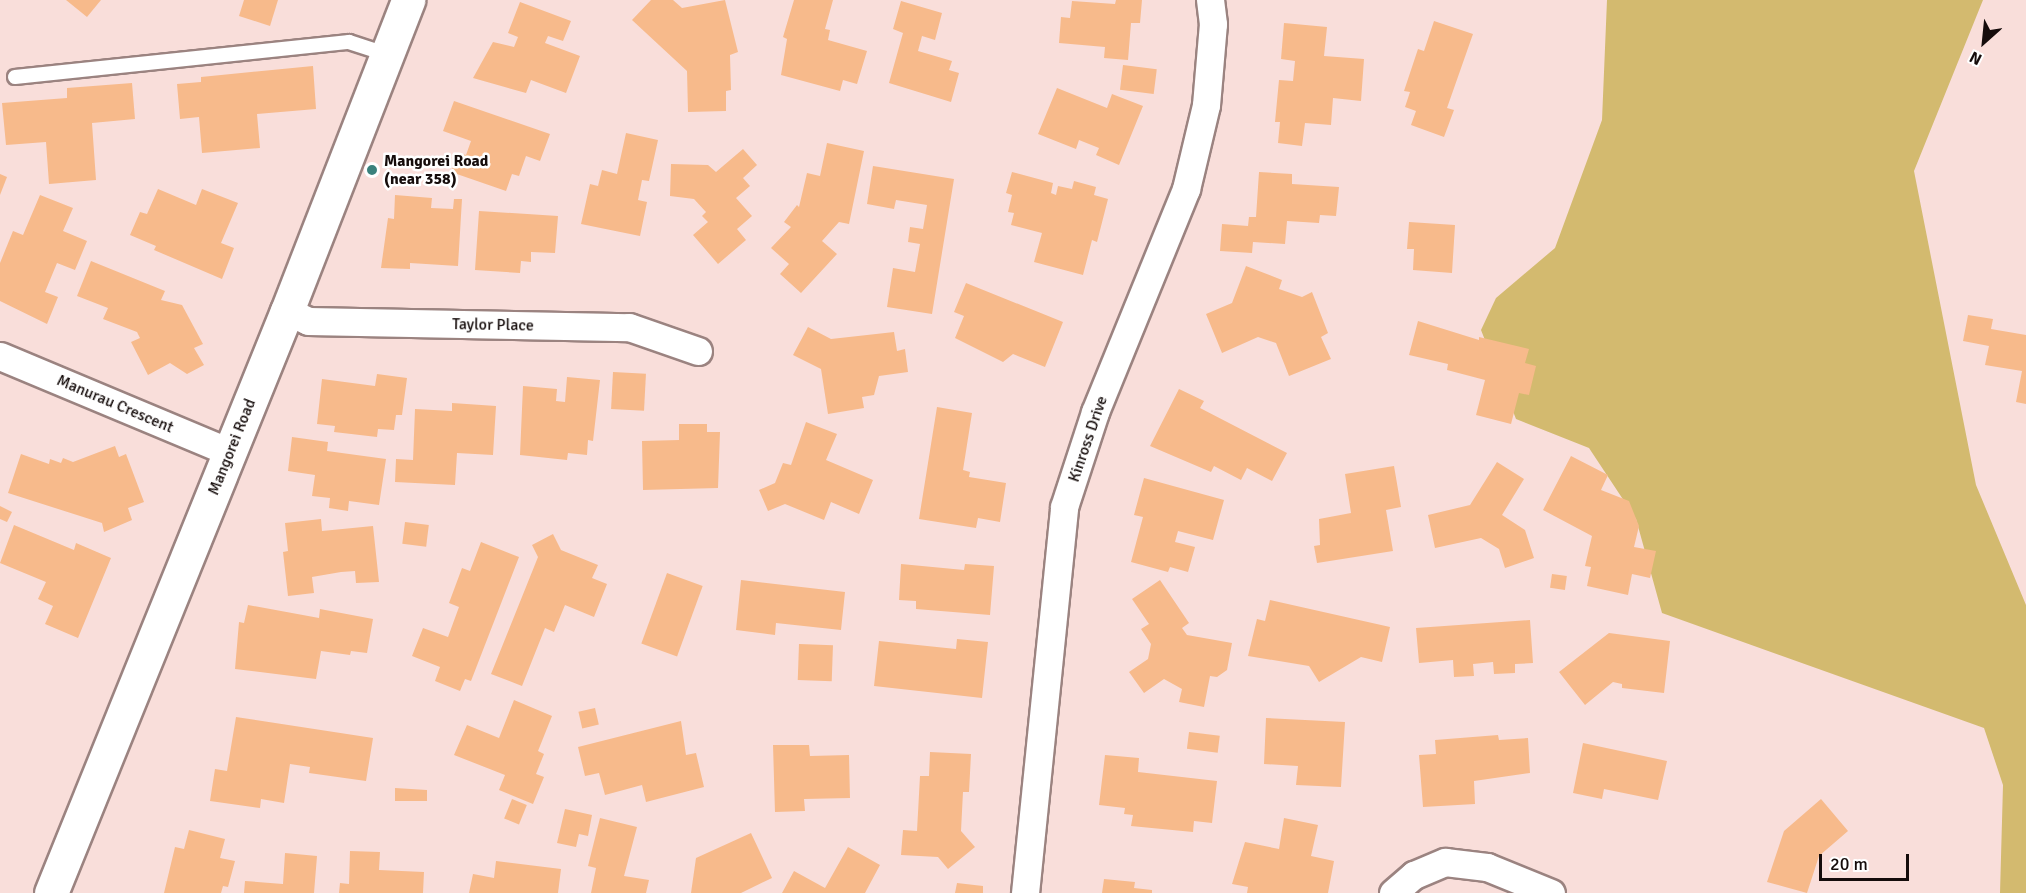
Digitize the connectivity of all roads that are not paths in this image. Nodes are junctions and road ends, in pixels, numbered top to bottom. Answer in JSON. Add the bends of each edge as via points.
{"nodes":[{"id":1,"x":408,"y":0,"type":"edge"},
{"id":2,"x":1210,"y":0,"type":"edge"},
{"id":3,"x":387,"y":54,"type":"junction"},
{"id":4,"x":15,"y":77,"type":"dead end"},
{"id":5,"x":287,"y":311,"type":"junction"},
{"id":6,"x":698,"y":351,"type":"dead end"},
{"id":7,"x":0,"y":356,"type":"edge"},
{"id":8,"x":230,"y":452,"type":"junction"},
{"id":9,"x":51,"y":893,"type":"edge"},
{"id":10,"x":1025,"y":893,"type":"edge"},
{"id":11,"x":1393,"y":893,"type":"edge"},
{"id":12,"x":1551,"y":893,"type":"edge"}],
"edges":[{"from":1,"to":3,"type":"street","name":"Mangorei Road"},
{"from":2,"to":10,"type":"street","name":"Kinross Drive","via":[[1213,24],[1206,105],[1186,189],[1095,412],[1064,507]]},
{"from":3,"to":4,"type":"lane","via":[[349,42]]},
{"from":3,"to":5,"type":"street","name":"Mangorei Road"},
{"from":5,"to":6,"type":"street","name":"Taylor Place","via":[[308,321],[629,327]]},
{"from":5,"to":8,"type":"street","name":"Mangorei Road"},
{"from":7,"to":8,"type":"street","name":"Manurau Crescent"},
{"from":8,"to":9,"type":"street","name":"Mangorei Road"},
{"from":11,"to":12,"type":"street","via":[[1414,875],[1444,862],[1487,867]]}]}
